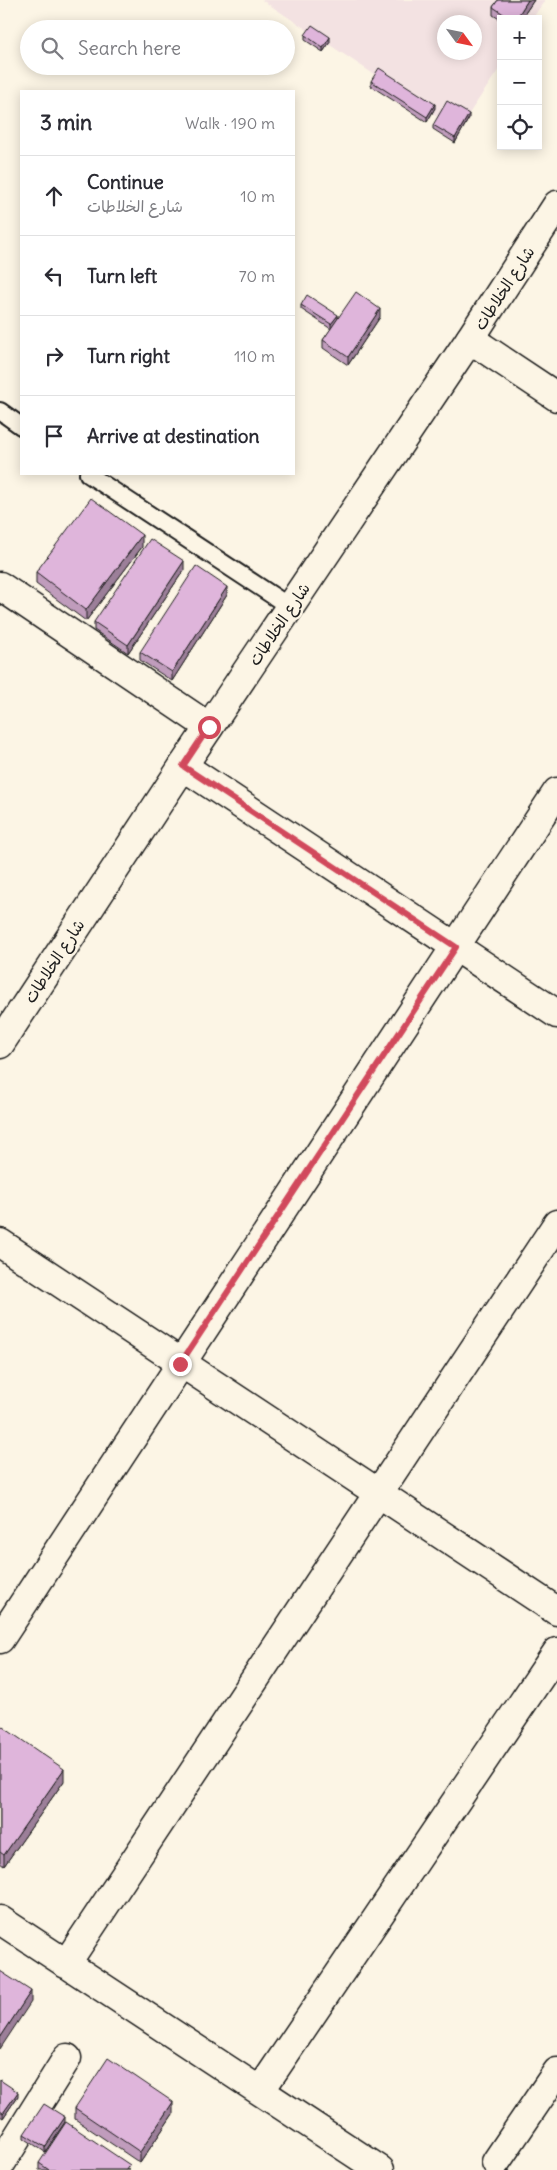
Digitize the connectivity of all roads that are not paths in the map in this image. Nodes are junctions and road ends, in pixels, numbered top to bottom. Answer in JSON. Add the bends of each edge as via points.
{"nodes":[{"id":1,"x":557,"y":205,"type":"edge"},
{"id":2,"x":470,"y":339,"type":"junction"},
{"id":3,"x":557,"y":397,"type":"edge"},
{"id":4,"x":0,"y":411,"type":"edge"},
{"id":5,"x":20,"y":425,"type":"edge"},
{"id":6,"x":90,"y":475,"type":"edge"},
{"id":7,"x":0,"y":586,"type":"edge"},
{"id":8,"x":290,"y":608,"type":"junction"},
{"id":9,"x":209,"y":727,"type":"junction"},
{"id":10,"x":183,"y":766,"type":"junction"},
{"id":11,"x":557,"y":792,"type":"edge"},
{"id":12,"x":456,"y":947,"type":"junction"},
{"id":13,"x":557,"y":1014,"type":"edge"},
{"id":14,"x":0,"y":1044,"type":"edge"},
{"id":15,"x":557,"y":1224,"type":"edge"},
{"id":16,"x":0,"y":1243,"type":"edge"},
{"id":17,"x":180,"y":1364,"type":"junction"},
{"id":18,"x":379,"y":1493,"type":"junction"},
{"id":19,"x":557,"y":1611,"type":"edge"},
{"id":20,"x":0,"y":1638,"type":"edge"},
{"id":21,"x":557,"y":1652,"type":"edge"},
{"id":22,"x":0,"y":1920,"type":"edge"},
{"id":23,"x":66,"y":1964,"type":"junction"},
{"id":24,"x":67,"y":2058,"type":"dead end"},
{"id":25,"x":557,"y":2072,"type":"edge"},
{"id":26,"x":260,"y":2091,"type":"junction"},
{"id":27,"x":496,"y":2162,"type":"dead end"},
{"id":28,"x":0,"y":2165,"type":"edge"},
{"id":29,"x":380,"y":2170,"type":"edge"}],
"edges":[{"from":1,"to":2,"type":"street","name":"شارع الخلاطات"},
{"from":2,"to":3,"type":"street"},
{"from":2,"to":8,"type":"street","name":"شارع الخلاطات"},
{"from":4,"to":5,"type":"lane"},
{"from":6,"to":8,"type":"lane"},
{"from":7,"to":9,"type":"street"},
{"from":8,"to":9,"type":"street","name":"شارع الخلاطات"},
{"from":9,"to":10,"type":"street","name":"شارع الخلاطات"},
{"from":10,"to":12,"type":"street"},
{"from":10,"to":14,"type":"street","name":"شارع الخلاطات"},
{"from":11,"to":12,"type":"street"},
{"from":12,"to":13,"type":"street"},
{"from":12,"to":17,"type":"street"},
{"from":15,"to":18,"type":"street"},
{"from":16,"to":17,"type":"street"},
{"from":17,"to":18,"type":"street"},
{"from":17,"to":20,"type":"street"},
{"from":18,"to":19,"type":"street"},
{"from":18,"to":23,"type":"street"},
{"from":21,"to":26,"type":"street"},
{"from":22,"to":23,"type":"street"},
{"from":23,"to":26,"type":"street"},
{"from":24,"to":28,"type":"street"},
{"from":25,"to":27,"type":"street"},
{"from":26,"to":29,"type":"street"}]}
